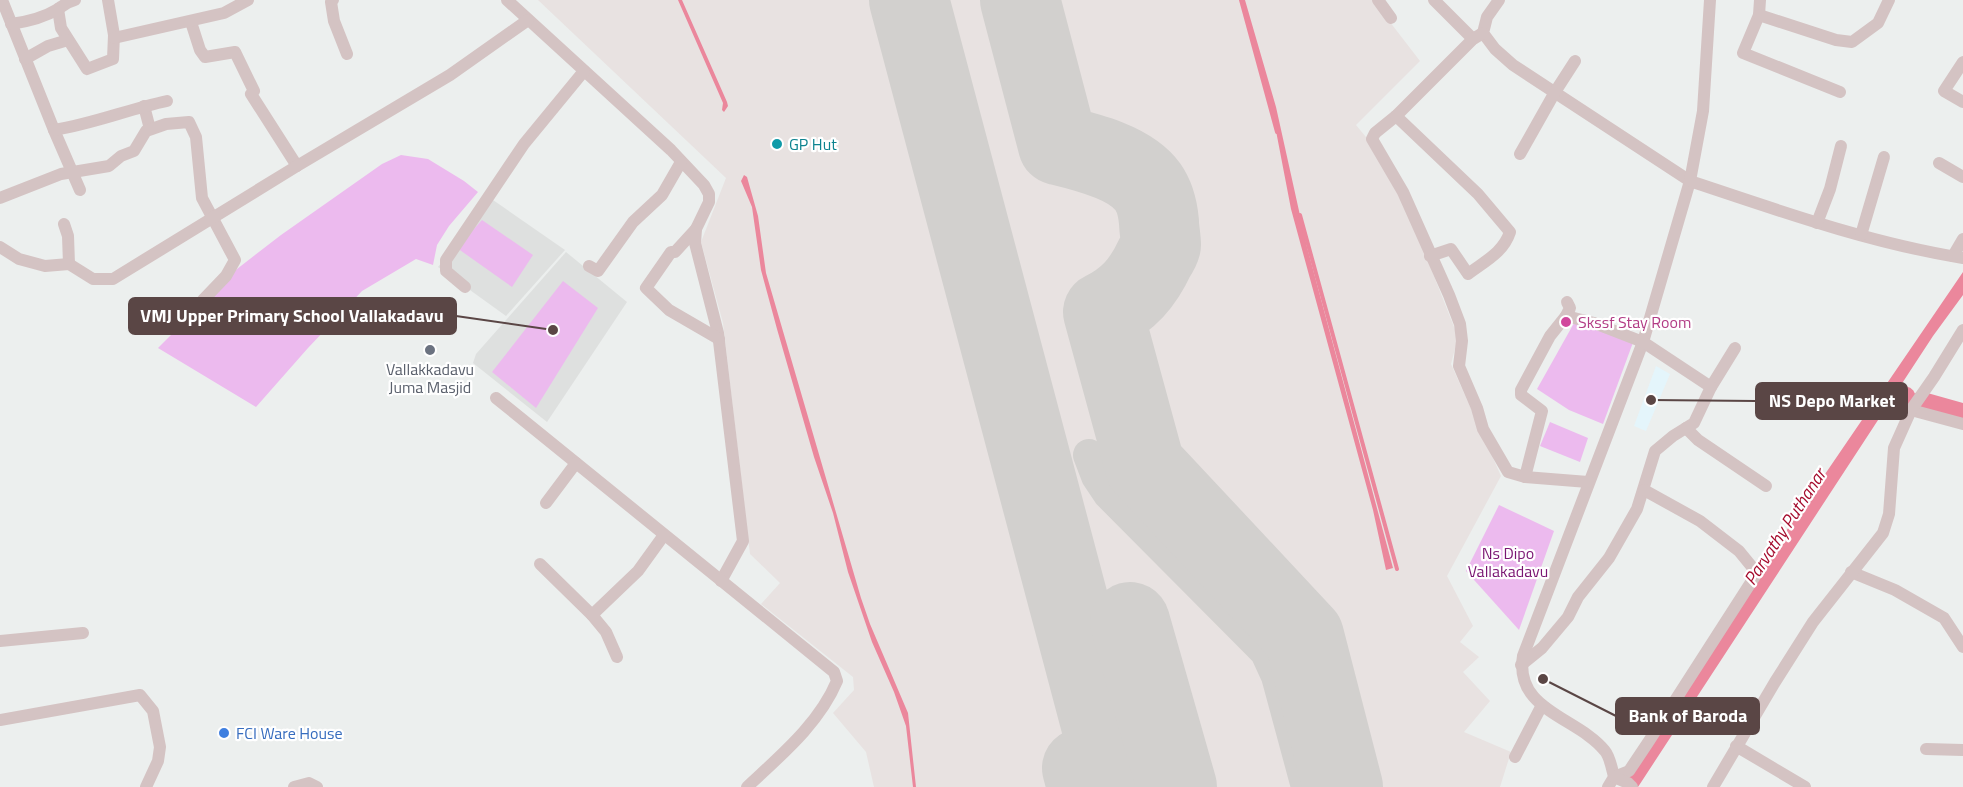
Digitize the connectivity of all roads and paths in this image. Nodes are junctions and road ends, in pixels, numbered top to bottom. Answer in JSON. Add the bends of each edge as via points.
{"nodes":[{"id":1,"x":2,"y":0,"type":"edge"},
{"id":2,"x":108,"y":0,"type":"edge"},
{"id":3,"x":248,"y":0,"type":"edge"},
{"id":4,"x":333,"y":0,"type":"edge"},
{"id":5,"x":507,"y":0,"type":"edge"},
{"id":6,"x":1378,"y":0,"type":"edge"},
{"id":7,"x":1434,"y":0,"type":"edge"},
{"id":8,"x":1499,"y":0,"type":"edge"},
{"id":9,"x":1710,"y":0,"type":"edge"},
{"id":10,"x":1760,"y":0,"type":"edge"},
{"id":11,"x":1889,"y":0,"type":"edge"},
{"id":12,"x":65,"y":3,"type":"edge"},
{"id":13,"x":1759,"y":15,"type":"junction"},
{"id":14,"x":1391,"y":18,"type":"dead end"},
{"id":15,"x":528,"y":20,"type":"junction"},
{"id":16,"x":191,"y":22,"type":"junction"},
{"id":17,"x":11,"y":24,"type":"junction"},
{"id":18,"x":1478,"y":36,"type":"junction"},
{"id":19,"x":114,"y":38,"type":"junction"},
{"id":20,"x":68,"y":40,"type":"junction"},
{"id":21,"x":347,"y":54,"type":"dead end"},
{"id":22,"x":25,"y":59,"type":"junction"},
{"id":23,"x":1575,"y":61,"type":"dead end"},
{"id":24,"x":1963,"y":62,"type":"edge"},
{"id":25,"x":584,"y":71,"type":"junction"},
{"id":26,"x":1555,"y":92,"type":"junction"},
{"id":27,"x":1840,"y":92,"type":"dead end"},
{"id":28,"x":167,"y":101,"type":"dead end"},
{"id":29,"x":1963,"y":102,"type":"edge"},
{"id":30,"x":144,"y":106,"type":"junction"},
{"id":31,"x":1396,"y":116,"type":"junction"},
{"id":32,"x":150,"y":129,"type":"junction"},
{"id":33,"x":54,"y":130,"type":"junction"},
{"id":34,"x":1841,"y":146,"type":"dead end"},
{"id":35,"x":1520,"y":154,"type":"dead end"},
{"id":36,"x":1884,"y":157,"type":"dead end"},
{"id":37,"x":681,"y":162,"type":"junction"},
{"id":38,"x":1939,"y":163,"type":"dead end"},
{"id":39,"x":297,"y":166,"type":"junction"},
{"id":40,"x":72,"y":172,"type":"junction"},
{"id":41,"x":1963,"y":177,"type":"edge"},
{"id":42,"x":1690,"y":181,"type":"junction"},
{"id":43,"x":80,"y":190,"type":"dead end"},
{"id":44,"x":0,"y":198,"type":"edge"},
{"id":45,"x":213,"y":218,"type":"junction"},
{"id":46,"x":1817,"y":223,"type":"junction"},
{"id":47,"x":63,"y":224,"type":"dead end"},
{"id":48,"x":696,"y":229,"type":"junction"},
{"id":49,"x":1861,"y":235,"type":"junction"},
{"id":50,"x":1963,"y":239,"type":"edge"},
{"id":51,"x":0,"y":247,"type":"edge"},
{"id":52,"x":1431,"y":256,"type":"junction"},
{"id":53,"x":1958,"y":257,"type":"edge"},
{"id":54,"x":69,"y":264,"type":"junction"},
{"id":55,"x":589,"y":266,"type":"dead end"},
{"id":56,"x":465,"y":287,"type":"dead end"},
{"id":57,"x":203,"y":300,"type":"dead end"},
{"id":58,"x":1567,"y":302,"type":"dead end"},
{"id":59,"x":1566,"y":316,"type":"junction"},
{"id":60,"x":1963,"y":330,"type":"edge"},
{"id":61,"x":719,"y":339,"type":"junction"},
{"id":62,"x":1643,"y":342,"type":"junction"},
{"id":63,"x":1736,"y":348,"type":"dead end"},
{"id":64,"x":1711,"y":387,"type":"junction"},
{"id":65,"x":496,"y":398,"type":"dead end"},
{"id":66,"x":1911,"y":410,"type":"junction"},
{"id":67,"x":1963,"y":424,"type":"edge"},
{"id":68,"x":1686,"y":428,"type":"junction"},
{"id":69,"x":576,"y":463,"type":"junction"},
{"id":70,"x":1526,"y":477,"type":"junction"},
{"id":71,"x":1588,"y":482,"type":"junction"},
{"id":72,"x":1766,"y":486,"type":"dead end"},
{"id":73,"x":1644,"y":490,"type":"junction"},
{"id":74,"x":546,"y":503,"type":"dead end"},
{"id":75,"x":664,"y":535,"type":"junction"},
{"id":76,"x":540,"y":564,"type":"dead end"},
{"id":77,"x":1851,"y":572,"type":"junction"},
{"id":78,"x":721,"y":581,"type":"junction"},
{"id":79,"x":592,"y":615,"type":"junction"},
{"id":80,"x":83,"y":633,"type":"dead end"},
{"id":81,"x":0,"y":640,"type":"edge"},
{"id":82,"x":1963,"y":647,"type":"edge"},
{"id":83,"x":617,"y":657,"type":"dead end"},
{"id":84,"x":1521,"y":665,"type":"junction"},
{"id":85,"x":1542,"y":705,"type":"junction"},
{"id":86,"x":0,"y":720,"type":"edge"},
{"id":87,"x":1736,"y":746,"type":"junction"},
{"id":88,"x":1926,"y":749,"type":"dead end"},
{"id":89,"x":1963,"y":750,"type":"edge"},
{"id":90,"x":1515,"y":757,"type":"dead end"},
{"id":91,"x":1611,"y":782,"type":"edge"},
{"id":92,"x":146,"y":787,"type":"edge"},
{"id":93,"x":294,"y":787,"type":"edge"},
{"id":94,"x":317,"y":787,"type":"edge"},
{"id":95,"x":747,"y":787,"type":"edge"},
{"id":96,"x":1632,"y":787,"type":"edge"},
{"id":97,"x":1713,"y":787,"type":"edge"},
{"id":98,"x":1805,"y":787,"type":"edge"}],
"edges":[{"from":1,"to":17,"type":"street"},
{"from":2,"to":19,"type":"street"},
{"from":3,"to":16,"type":"street","via":[[224,13]]},
{"from":4,"to":21,"type":"street","via":[[334,21]]},
{"from":5,"to":15,"type":"street"},
{"from":6,"to":14,"type":"street"},
{"from":7,"to":18,"type":"street"},
{"from":8,"to":18,"type":"street"},
{"from":9,"to":42,"type":"street","via":[[1703,111]]},
{"from":10,"to":13,"type":"street"},
{"from":11,"to":13,"type":"street","via":[[1878,22],[1852,42]]},
{"from":12,"to":17,"type":"street"},
{"from":12,"to":20,"type":"street","via":[[61,28]]},
{"from":13,"to":27,"type":"street","via":[[1743,53]]},
{"from":15,"to":25,"type":"street"},
{"from":15,"to":39,"type":"street","via":[[450,75]]},
{"from":16,"to":19,"type":"street"},
{"from":16,"to":39,"type":"street","via":[[205,57],[235,52],[254,92],[251,94]]},
{"from":17,"to":22,"type":"street"},
{"from":18,"to":26,"type":"street"},
{"from":18,"to":31,"type":"street"},
{"from":19,"to":20,"type":"street","via":[[113,59],[87,69]]},
{"from":20,"to":22,"type":"street"},
{"from":22,"to":33,"type":"street"},
{"from":23,"to":26,"type":"street"},
{"from":24,"to":29,"type":"street","via":[[1944,91]]},
{"from":25,"to":37,"type":"street"},
{"from":25,"to":56,"type":"street","via":[[524,144],[446,260],[446,271]]},
{"from":26,"to":35,"type":"street"},
{"from":26,"to":42,"type":"street"},
{"from":28,"to":30,"type":"street"},
{"from":30,"to":32,"type":"street"},
{"from":30,"to":33,"type":"street","via":[[77,127]]},
{"from":31,"to":52,"type":"street","via":[[1372,139],[1403,192]]},
{"from":31,"to":52,"type":"street","via":[[1479,194],[1510,232],[1501,250],[1468,274],[1451,249]]},
{"from":32,"to":40,"type":"street","via":[[134,151],[109,166]]},
{"from":32,"to":45,"type":"street","via":[[189,122],[196,137],[202,198]]},
{"from":33,"to":40,"type":"street"},
{"from":34,"to":46,"type":"street"},
{"from":36,"to":49,"type":"street"},
{"from":37,"to":48,"type":"street","via":[[709,194]]},
{"from":37,"to":55,"type":"street","via":[[662,195],[633,222],[598,271]]},
{"from":38,"to":41,"type":"street"},
{"from":39,"to":45,"type":"street"},
{"from":40,"to":43,"type":"street"},
{"from":40,"to":44,"type":"street"},
{"from":42,"to":46,"type":"street"},
{"from":42,"to":62,"type":"street"},
{"from":45,"to":54,"type":"street","via":[[113,279],[93,279]]},
{"from":45,"to":57,"type":"street","via":[[235,260]]},
{"from":46,"to":49,"type":"street"},
{"from":47,"to":54,"type":"street","via":[[68,236]]},
{"from":48,"to":61,"type":"street","via":[[695,243]]},
{"from":48,"to":61,"type":"street","via":[[671,252],[646,288],[669,310]]},
{"from":49,"to":53,"type":"street"},
{"from":50,"to":53,"type":"street"},
{"from":51,"to":54,"type":"street","via":[[20,259],[45,266]]},
{"from":52,"to":70,"type":"street","via":[[1460,324],[1459,366],[1483,429],[1508,472]]},
{"from":58,"to":59,"type":"street","via":[[1570,308]]},
{"from":59,"to":62,"type":"street"},
{"from":59,"to":70,"type":"street","via":[[1550,336],[1521,390],[1521,395],[1542,411]]},
{"from":60,"to":66,"type":"street"},
{"from":61,"to":78,"type":"street","via":[[743,541]]},
{"from":62,"to":64,"type":"street"},
{"from":62,"to":71,"type":"street"},
{"from":63,"to":64,"type":"street"},
{"from":64,"to":68,"type":"street","via":[[1694,423]]},
{"from":65,"to":69,"type":"street"},
{"from":66,"to":67,"type":"street"},
{"from":66,"to":77,"type":"street","via":[[1894,448],[1889,514],[1883,533]]},
{"from":68,"to":72,"type":"street"},
{"from":68,"to":73,"type":"street","via":[[1655,451]]},
{"from":69,"to":74,"type":"street"},
{"from":69,"to":75,"type":"street"},
{"from":70,"to":71,"type":"street"},
{"from":71,"to":84,"type":"street"},
{"from":73,"to":84,"type":"street","via":[[1609,558],[1578,597],[1568,617],[1542,648]]},
{"from":73,"to":91,"type":"street","via":[[1700,521],[1739,551],[1757,573],[1629,771]]},
{"from":75,"to":78,"type":"street"},
{"from":75,"to":79,"type":"street","via":[[638,571]]},
{"from":76,"to":79,"type":"street"},
{"from":77,"to":82,"type":"street","via":[[1895,590],[1944,618]]},
{"from":77,"to":87,"type":"street","via":[[1813,622]]},
{"from":78,"to":95,"type":"street","via":[[818,657],[834,672],[837,681],[799,738]]},
{"from":79,"to":83,"type":"street"},
{"from":80,"to":81,"type":"street"},
{"from":84,"to":85,"type":"street","via":[[1523,680]]},
{"from":85,"to":90,"type":"street"},
{"from":85,"to":91,"type":"street","via":[[1607,752]]},
{"from":86,"to":92,"type":"street","via":[[140,695],[153,711],[160,747]]},
{"from":87,"to":97,"type":"street"},
{"from":87,"to":98,"type":"street"},
{"from":88,"to":89,"type":"street"},
{"from":91,"to":96,"type":"street"},
{"from":93,"to":94,"type":"street","via":[[309,783]]}]}
